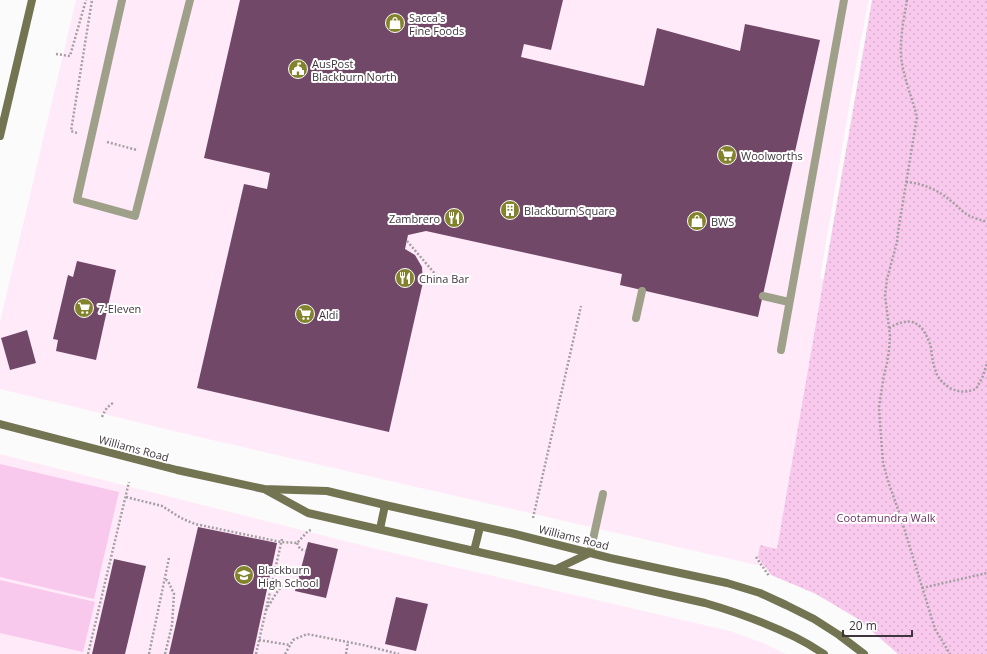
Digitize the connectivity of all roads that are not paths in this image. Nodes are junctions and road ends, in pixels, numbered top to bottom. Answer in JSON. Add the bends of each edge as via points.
{"nodes":[{"id":1,"x":32,"y":0,"type":"edge"},
{"id":2,"x":122,"y":0,"type":"edge"},
{"id":3,"x":190,"y":0,"type":"edge"},
{"id":4,"x":844,"y":0,"type":"edge"},
{"id":5,"x":0,"y":136,"type":"edge"},
{"id":6,"x":642,"y":290,"type":"dead end"},
{"id":7,"x":763,"y":296,"type":"dead end"},
{"id":8,"x":789,"y":302,"type":"junction"},
{"id":9,"x":636,"y":318,"type":"dead end"},
{"id":10,"x":781,"y":350,"type":"dead end"},
{"id":11,"x":0,"y":424,"type":"edge"},
{"id":12,"x":264,"y":489,"type":"junction"},
{"id":13,"x":603,"y":494,"type":"dead end"},
{"id":14,"x":385,"y":505,"type":"junction"},
{"id":15,"x":480,"y":527,"type":"junction"},
{"id":16,"x":380,"y":529,"type":"junction"},
{"id":17,"x":474,"y":551,"type":"junction"},
{"id":18,"x":590,"y":553,"type":"junction"},
{"id":19,"x":556,"y":569,"type":"junction"},
{"id":20,"x":824,"y":654,"type":"edge"},
{"id":21,"x":864,"y":654,"type":"edge"}],
"edges":[{"from":1,"to":5,"type":"main road"},
{"from":2,"to":3,"type":"lane","via":[[77,200],[135,216]]},
{"from":4,"to":8,"type":"lane"},
{"from":6,"to":9,"type":"lane"},
{"from":7,"to":8,"type":"lane"},
{"from":8,"to":10,"type":"lane"},
{"from":11,"to":12,"type":"main road","name":"Williams Road","via":[[177,470]]},
{"from":12,"to":14,"type":"main road","name":"Williams Road","via":[[327,491]]},
{"from":12,"to":16,"type":"main road","name":"Williams Road","via":[[308,512]]},
{"from":13,"to":18,"type":"lane"},
{"from":14,"to":15,"type":"main road","name":"Williams Road"},
{"from":14,"to":16,"type":"main road"},
{"from":15,"to":17,"type":"main road"},
{"from":15,"to":18,"type":"main road","name":"Williams Road"},
{"from":16,"to":17,"type":"main road","name":"Williams Road"},
{"from":17,"to":19,"type":"main road","name":"Williams Road"},
{"from":18,"to":19,"type":"main road"},
{"from":18,"to":21,"type":"main road","name":"Williams Road","via":[[728,583],[760,593],[814,619]]},
{"from":19,"to":20,"type":"main road","name":"Williams Road","via":[[734,612],[796,637]]}]}
